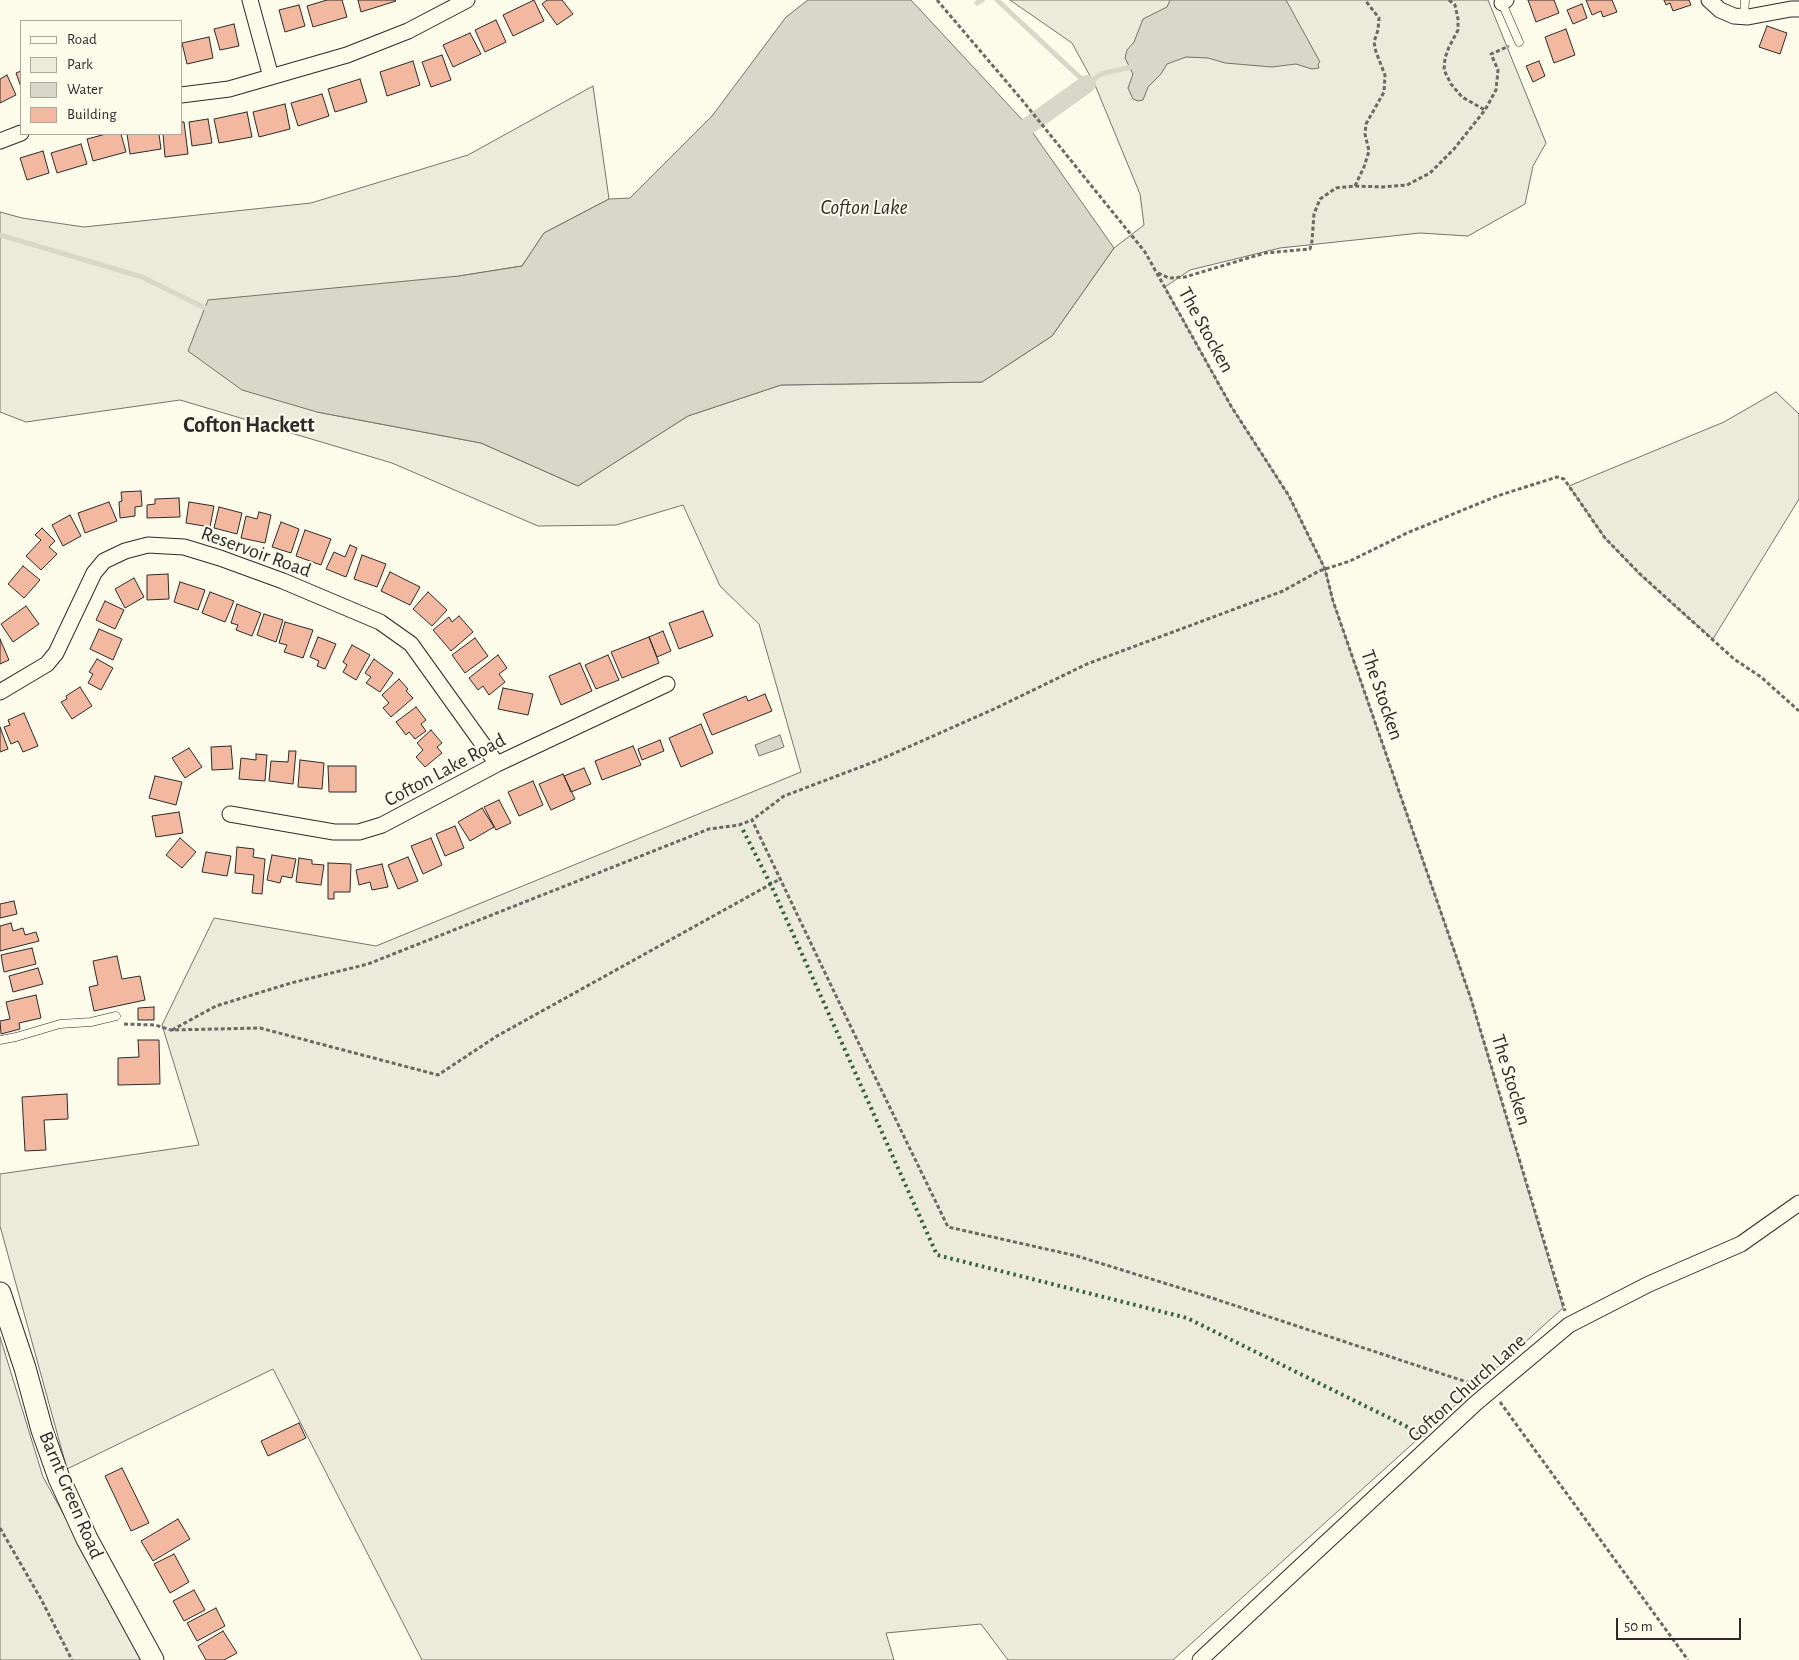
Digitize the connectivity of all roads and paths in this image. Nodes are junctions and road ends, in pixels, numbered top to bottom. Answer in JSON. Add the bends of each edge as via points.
{"nodes":[{"id":1,"x":250,"y":0,"type":"edge"},
{"id":2,"x":468,"y":0,"type":"edge"},
{"id":3,"x":937,"y":0,"type":"edge"},
{"id":4,"x":1365,"y":0,"type":"edge"},
{"id":5,"x":1450,"y":0,"type":"edge"},
{"id":6,"x":1709,"y":0,"type":"edge"},
{"id":7,"x":1745,"y":0,"type":"edge"},
{"id":8,"x":1504,"y":1,"type":"edge"},
{"id":9,"x":1799,"y":9,"type":"edge"},
{"id":10,"x":1744,"y":17,"type":"junction"},
{"id":11,"x":1519,"y":42,"type":"joint"},
{"id":12,"x":271,"y":77,"type":"junction"},
{"id":13,"x":182,"y":95,"type":"edge"},
{"id":14,"x":1485,"y":110,"type":"junction"},
{"id":15,"x":20,"y":133,"type":"edge"},
{"id":16,"x":0,"y":141,"type":"edge"},
{"id":17,"x":1355,"y":186,"type":"junction"},
{"id":18,"x":1157,"y":272,"type":"junction"},
{"id":19,"x":1325,"y":569,"type":"junction"},
{"id":20,"x":667,"y":684,"type":"dead end"},
{"id":21,"x":0,"y":692,"type":"edge"},
{"id":22,"x":1799,"y":711,"type":"edge"},
{"id":23,"x":498,"y":764,"type":"junction"},
{"id":24,"x":230,"y":814,"type":"dead end"},
{"id":25,"x":752,"y":820,"type":"junction"},
{"id":26,"x":780,"y":879,"type":"junction"},
{"id":27,"x":116,"y":1016,"type":"dead end"},
{"id":28,"x":91,"y":1022,"type":"junction"},
{"id":29,"x":171,"y":1030,"type":"junction"},
{"id":30,"x":0,"y":1040,"type":"edge"},
{"id":31,"x":1799,"y":1203,"type":"edge"},
{"id":32,"x":0,"y":1293,"type":"edge"},
{"id":33,"x":1569,"y":1325,"type":"junction"},
{"id":34,"x":1492,"y":1390,"type":"junction"},
{"id":35,"x":0,"y":1528,"type":"edge"},
{"id":36,"x":72,"y":1660,"type":"edge"},
{"id":37,"x":153,"y":1660,"type":"edge"},
{"id":38,"x":1200,"y":1660,"type":"edge"},
{"id":39,"x":1688,"y":1660,"type":"edge"}],
"edges":[{"from":1,"to":12,"type":"street"},
{"from":2,"to":12,"type":"street","via":[[347,56]]},
{"from":3,"to":18,"type":"path","name":"The Stocken","via":[[1049,132],[1145,252]]},
{"from":4,"to":17,"type":"path","via":[[1379,18],[1374,42],[1385,75],[1384,92],[1366,124],[1369,151]]},
{"from":5,"to":14,"type":"path","via":[[1455,6],[1458,30],[1448,47],[1444,70],[1462,97]]},
{"from":6,"to":10,"type":"street","via":[[1720,10]]},
{"from":7,"to":10,"type":"lane"},
{"from":8,"to":11,"type":"lane"},
{"from":9,"to":10,"type":"street"},
{"from":11,"to":14,"type":"path","via":[[1491,54],[1498,70],[1496,90]]},
{"from":12,"to":13,"type":"street","via":[[229,89]]},
{"from":14,"to":17,"type":"path","via":[[1430,173],[1407,185]]},
{"from":15,"to":16,"type":"street"},
{"from":17,"to":18,"type":"path","via":[[1336,188],[1320,199],[1314,214],[1310,249],[1265,253],[1185,277],[1169,278]]},
{"from":18,"to":19,"type":"path","name":"The Stocken","via":[[1230,406],[1290,496]]},
{"from":19,"to":22,"type":"path","via":[[1496,496],[1557,477],[1564,479],[1605,538],[1640,574]]},
{"from":19,"to":25,"type":"path","via":[[1283,591],[1087,664],[879,760],[784,796]]},
{"from":19,"to":33,"type":"path","name":"The Stocken","via":[[1336,611],[1471,999]]},
{"from":20,"to":23,"type":"street","name":"Cofton Lake Road"},
{"from":21,"to":23,"type":"street","name":"Reservoir Road","via":[[48,664],[94,573],[104,561],[125,550],[148,545],[184,547],[283,582],[380,622],[411,644]]},
{"from":23,"to":24,"type":"street","name":"Cofton Lake Road","via":[[382,825],[359,832],[334,832]]},
{"from":25,"to":26,"type":"path"},
{"from":25,"to":29,"type":"path","via":[[709,830],[368,964],[216,1006]]},
{"from":26,"to":29,"type":"path","via":[[497,1036],[438,1075],[260,1028]]},
{"from":26,"to":34,"type":"path","via":[[948,1227],[1077,1256]]},
{"from":27,"to":28,"type":"lane"},
{"from":28,"to":29,"type":"path","via":[[156,1025]]},
{"from":28,"to":30,"type":"lane","via":[[60,1024]]},
{"from":31,"to":33,"type":"street","name":"Cofton Church Lane","via":[[1740,1244],[1649,1284]]},
{"from":32,"to":37,"type":"main road","name":"Barnt Green Road","via":[[59,1478],[87,1539]]},
{"from":33,"to":34,"type":"street","name":"Cofton Church Lane"},
{"from":34,"to":38,"type":"street","name":"Cofton Church Lane"},
{"from":34,"to":39,"type":"path"},
{"from":35,"to":36,"type":"path"}]}
